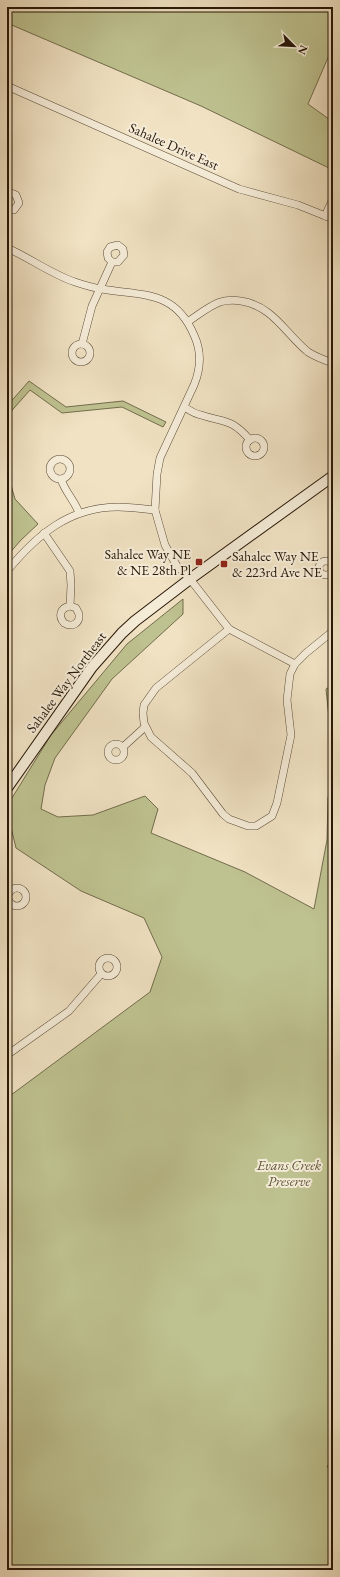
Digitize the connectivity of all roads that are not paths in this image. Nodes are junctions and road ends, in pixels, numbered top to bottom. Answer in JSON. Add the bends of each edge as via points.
{"nodes":[{"id":1,"x":7,"y":86,"type":"edge"},
{"id":2,"x":7,"y":194,"type":"edge"},
{"id":3,"x":333,"y":199,"type":"edge"},
{"id":4,"x":7,"y":211,"type":"edge"},
{"id":5,"x":325,"y":216,"type":"junction"},
{"id":6,"x":333,"y":219,"type":"edge"},
{"id":7,"x":7,"y":248,"type":"edge"},
{"id":8,"x":112,"y":262,"type":"dead end"},
{"id":9,"x":101,"y":289,"type":"junction"},
{"id":10,"x":188,"y":321,"type":"junction"},
{"id":11,"x":82,"y":344,"type":"dead end"},
{"id":12,"x":333,"y":364,"type":"edge"},
{"id":13,"x":184,"y":407,"type":"junction"},
{"id":14,"x":250,"y":440,"type":"dead end"},
{"id":15,"x":333,"y":476,"type":"edge"},
{"id":16,"x":61,"y":479,"type":"dead end"},
{"id":17,"x":155,"y":510,"type":"junction"},
{"id":18,"x":79,"y":514,"type":"junction"},
{"id":19,"x":44,"y":533,"type":"junction"},
{"id":20,"x":7,"y":571,"type":"edge"},
{"id":21,"x":190,"y":579,"type":"junction"},
{"id":22,"x":70,"y":606,"type":"dead end"},
{"id":23,"x":229,"y":629,"type":"junction"},
{"id":24,"x":333,"y":631,"type":"edge"},
{"id":25,"x":295,"y":664,"type":"junction"},
{"id":26,"x":145,"y":727,"type":"junction"},
{"id":27,"x":122,"y":747,"type":"dead end"},
{"id":28,"x":7,"y":788,"type":"edge"},
{"id":29,"x":101,"y":974,"type":"dead end"},
{"id":30,"x":7,"y":1055,"type":"edge"}],
"edges":[{"from":1,"to":5,"type":"street","name":"Sahalee Drive East","via":[[239,189],[282,199]]},
{"from":2,"to":4,"type":"street","via":[[16,195],[19,200],[16,208]]},
{"from":3,"to":5,"type":"street"},
{"from":5,"to":6,"type":"street","name":"Sahalee Drive East"},
{"from":7,"to":9,"type":"street","via":[[72,281]]},
{"from":8,"to":9,"type":"street"},
{"from":9,"to":10,"type":"street","via":[[163,300]]},
{"from":9,"to":11,"type":"street"},
{"from":10,"to":12,"type":"street","via":[[226,300],[247,302],[269,312],[308,351]]},
{"from":10,"to":13,"type":"street","via":[[200,352],[198,375]]},
{"from":13,"to":14,"type":"street","via":[[200,415],[230,423]]},
{"from":13,"to":17,"type":"street","via":[[160,458]]},
{"from":15,"to":21,"type":"main road","name":"Sahalee Way Northeast"},
{"from":16,"to":18,"type":"street"},
{"from":17,"to":18,"type":"street","via":[[117,507]]},
{"from":17,"to":21,"type":"street","via":[[165,545],[177,566]]},
{"from":18,"to":19,"type":"street"},
{"from":19,"to":20,"type":"street"},
{"from":19,"to":22,"type":"street","via":[[70,571]]},
{"from":21,"to":23,"type":"street"},
{"from":21,"to":28,"type":"main road","name":"Sahalee Way Northeast","via":[[135,621],[108,649]]},
{"from":23,"to":25,"type":"street"},
{"from":23,"to":26,"type":"street","via":[[156,688],[144,705]]},
{"from":24,"to":25,"type":"street"},
{"from":25,"to":26,"type":"street","via":[[288,683],[287,709],[291,726],[277,803],[272,816],[256,826],[248,826],[223,814],[192,774],[151,737]]},
{"from":26,"to":27,"type":"street"},
{"from":29,"to":30,"type":"street","via":[[69,1010]]}]}
